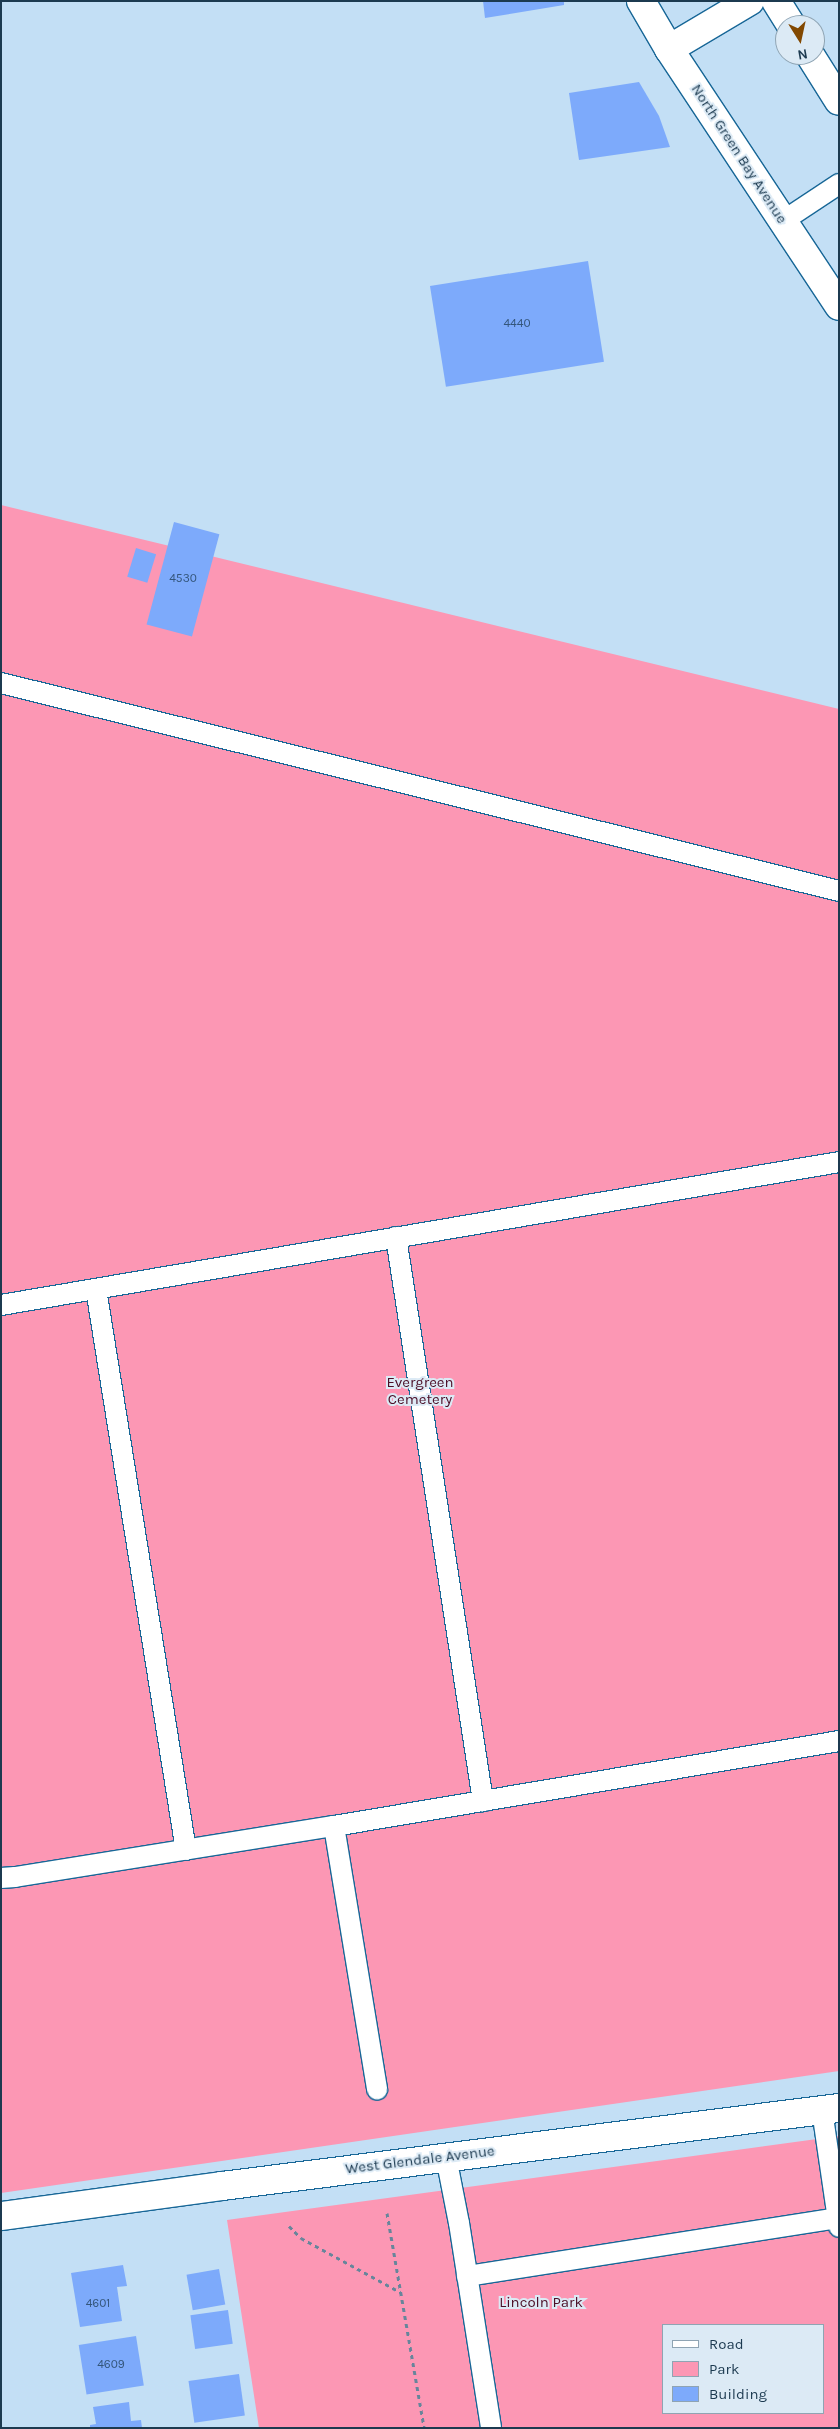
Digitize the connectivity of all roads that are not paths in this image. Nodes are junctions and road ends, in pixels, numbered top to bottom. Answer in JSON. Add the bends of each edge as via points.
{"nodes":[{"id":1,"x":641,"y":1,"type":"edge"},
{"id":2,"x":750,"y":1,"type":"edge"},
{"id":3,"x":776,"y":1,"type":"edge"},
{"id":4,"x":785,"y":15,"type":"edge"},
{"id":5,"x":669,"y":48,"type":"junction"},
{"id":6,"x":816,"y":65,"type":"edge"},
{"id":7,"x":839,"y":101,"type":"edge"},
{"id":8,"x":839,"y":184,"type":"edge"},
{"id":9,"x":783,"y":221,"type":"junction"},
{"id":10,"x":839,"y":306,"type":"edge"},
{"id":11,"x":1,"y":683,"type":"edge"},
{"id":12,"x":839,"y":890,"type":"edge"},
{"id":13,"x":839,"y":1162,"type":"edge"},
{"id":14,"x":396,"y":1237,"type":"junction"},
{"id":15,"x":96,"y":1289,"type":"junction"},
{"id":16,"x":1,"y":1306,"type":"edge"},
{"id":17,"x":839,"y":1741,"type":"edge"},
{"id":18,"x":482,"y":1801,"type":"junction"},
{"id":19,"x":334,"y":1826,"type":"junction"},
{"id":20,"x":186,"y":1850,"type":"junction"},
{"id":21,"x":1,"y":1878,"type":"edge"},
{"id":22,"x":376,"y":2090,"type":"dead end"},
{"id":23,"x":830,"y":2109,"type":"edge"},
{"id":24,"x":446,"y":2157,"type":"junction"},
{"id":25,"x":1,"y":2216,"type":"edge"},
{"id":26,"x":838,"y":2222,"type":"edge"},
{"id":27,"x":467,"y":2276,"type":"junction"},
{"id":28,"x":491,"y":2428,"type":"edge"}],
"edges":[{"from":1,"to":5,"type":"street","name":"North Green Bay Avenue"},
{"from":2,"to":5,"type":"street"},
{"from":3,"to":4,"type":"street"},
{"from":5,"to":9,"type":"street","name":"North Green Bay Avenue"},
{"from":6,"to":7,"type":"street"},
{"from":8,"to":9,"type":"lane"},
{"from":9,"to":10,"type":"street","name":"North Green Bay Avenue"},
{"from":11,"to":12,"type":"lane"},
{"from":13,"to":14,"type":"lane"},
{"from":14,"to":15,"type":"lane"},
{"from":14,"to":18,"type":"lane"},
{"from":15,"to":16,"type":"lane"},
{"from":15,"to":20,"type":"lane"},
{"from":17,"to":18,"type":"lane"},
{"from":18,"to":19,"type":"lane"},
{"from":19,"to":20,"type":"lane"},
{"from":19,"to":22,"type":"lane"},
{"from":20,"to":21,"type":"lane"},
{"from":23,"to":24,"type":"street","name":"West Glendale Avenue"},
{"from":23,"to":26,"type":"lane"},
{"from":24,"to":25,"type":"street","name":"West Glendale Avenue"},
{"from":24,"to":27,"type":"lane"},
{"from":26,"to":27,"type":"lane"},
{"from":27,"to":28,"type":"lane"}]}
